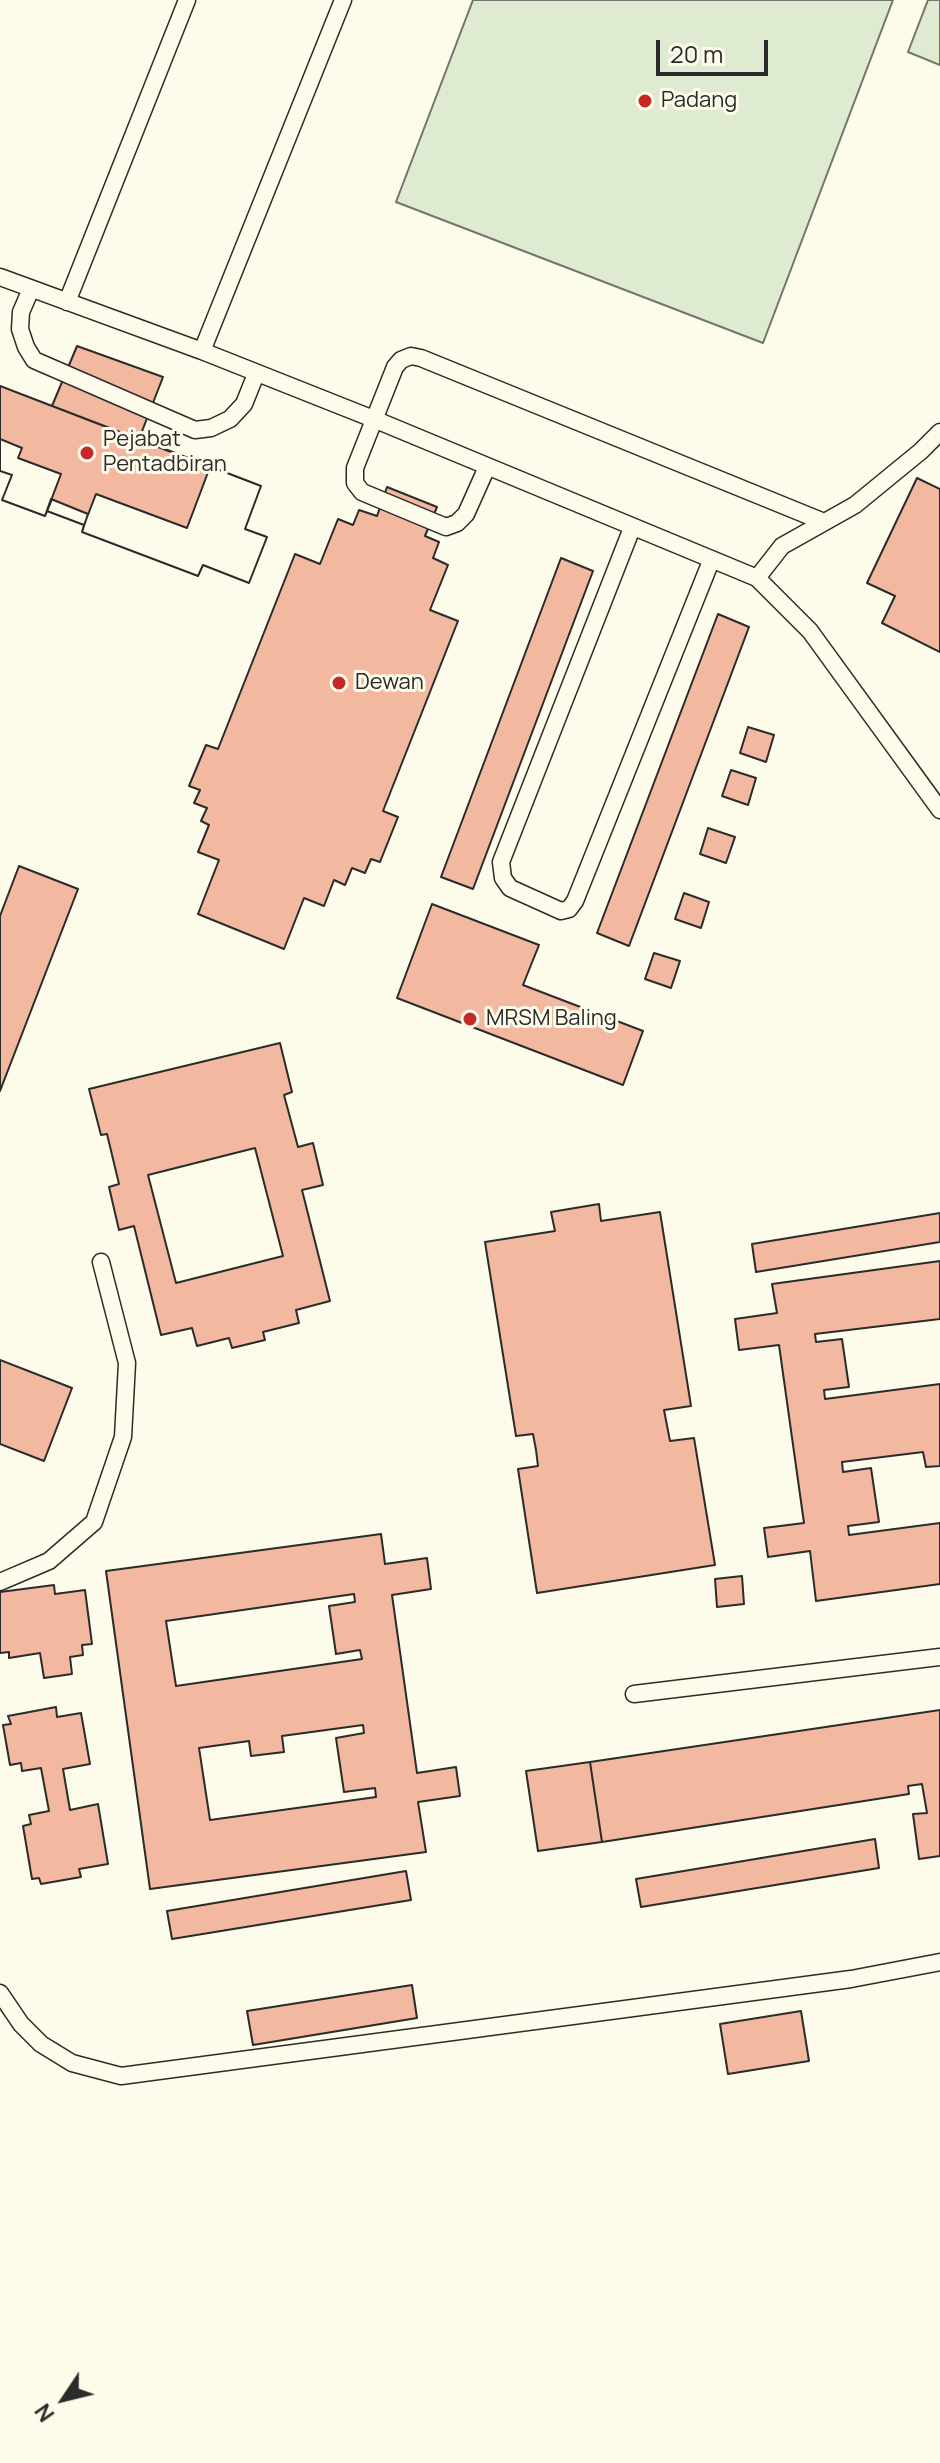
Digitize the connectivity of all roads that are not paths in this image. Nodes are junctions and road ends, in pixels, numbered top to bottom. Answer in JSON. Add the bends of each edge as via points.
{"nodes":[{"id":1,"x":187,"y":0,"type":"edge"},
{"id":2,"x":343,"y":0,"type":"edge"},
{"id":3,"x":0,"y":277,"type":"edge"},
{"id":4,"x":31,"y":289,"type":"junction"},
{"id":5,"x":67,"y":302,"type":"junction"},
{"id":6,"x":202,"y":351,"type":"junction"},
{"id":7,"x":256,"y":374,"type":"junction"},
{"id":8,"x":376,"y":420,"type":"junction"},
{"id":9,"x":940,"y":432,"type":"edge"},
{"id":10,"x":487,"y":467,"type":"junction"},
{"id":11,"x":824,"y":522,"type":"junction"},
{"id":12,"x":632,"y":528,"type":"junction"},
{"id":13,"x":711,"y":561,"type":"junction"},
{"id":14,"x":757,"y":578,"type":"junction"},
{"id":15,"x":940,"y":810,"type":"edge"},
{"id":16,"x":101,"y":1262,"type":"dead end"},
{"id":17,"x":0,"y":1582,"type":"edge"},
{"id":18,"x":940,"y":1657,"type":"edge"},
{"id":19,"x":634,"y":1694,"type":"dead end"},
{"id":20,"x":940,"y":1962,"type":"edge"},
{"id":21,"x":0,"y":1993,"type":"edge"}],
"edges":[{"from":1,"to":5,"type":"lane"},
{"from":2,"to":6,"type":"lane"},
{"from":3,"to":4,"type":"lane"},
{"from":4,"to":5,"type":"lane"},
{"from":4,"to":7,"type":"lane","via":[[20,329],[34,360],[195,430],[230,419],[244,404]]},
{"from":5,"to":6,"type":"lane"},
{"from":6,"to":7,"type":"lane"},
{"from":7,"to":8,"type":"lane"},
{"from":8,"to":10,"type":"lane"},
{"from":8,"to":10,"type":"lane","via":[[355,468],[355,483],[362,492],[446,527],[466,514]]},
{"from":8,"to":11,"type":"lane","via":[[395,367],[411,356]]},
{"from":9,"to":11,"type":"lane","via":[[855,505]]},
{"from":10,"to":12,"type":"lane"},
{"from":11,"to":14,"type":"lane","via":[[782,546]]},
{"from":12,"to":13,"type":"lane"},
{"from":12,"to":13,"type":"lane","via":[[501,862],[510,888],[561,911],[575,901]]},
{"from":13,"to":14,"type":"lane"},
{"from":14,"to":15,"type":"lane","via":[[810,631]]},
{"from":16,"to":17,"type":"lane","via":[[127,1363],[123,1437],[94,1522],[49,1561]]},
{"from":18,"to":19,"type":"lane"},
{"from":20,"to":21,"type":"lane","via":[[851,1979],[121,2076],[72,2063],[41,2044]]}]}
